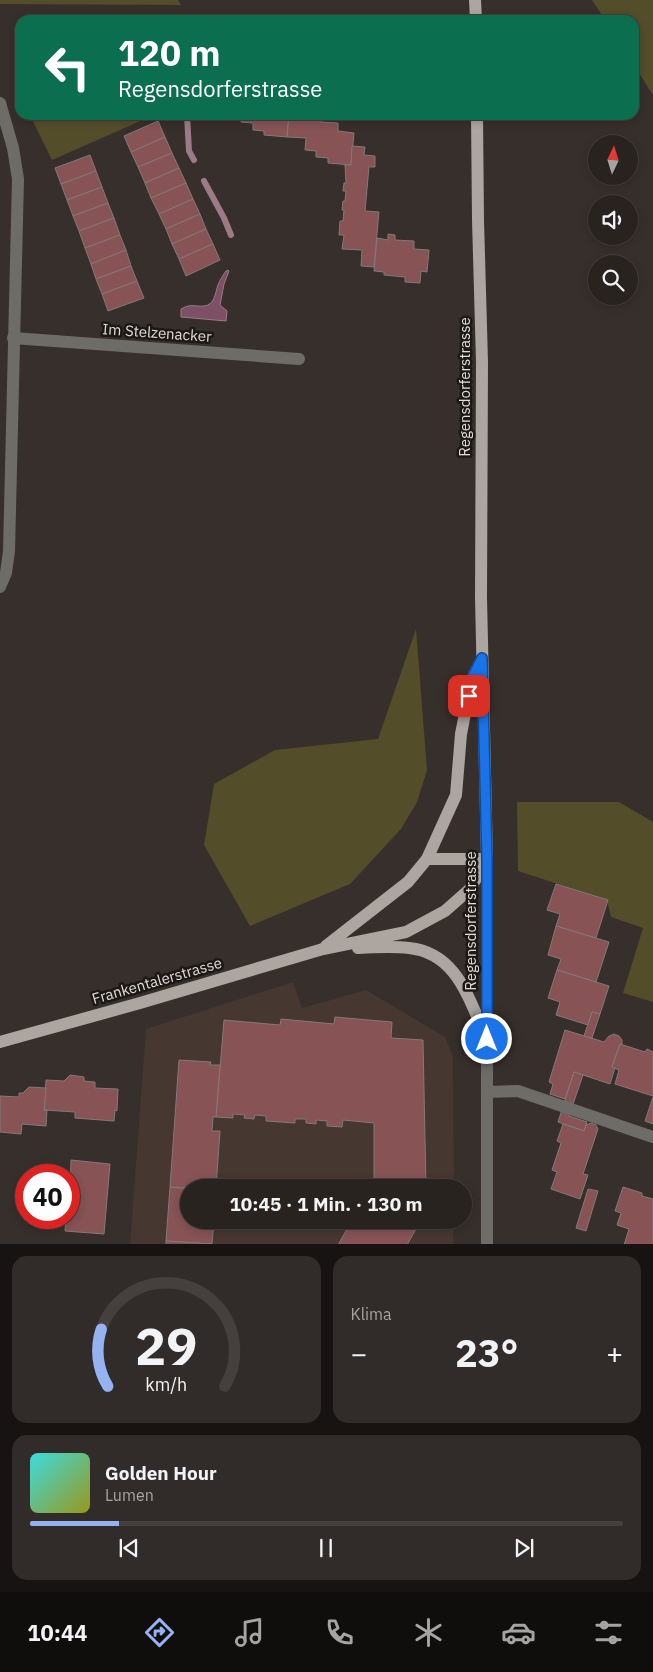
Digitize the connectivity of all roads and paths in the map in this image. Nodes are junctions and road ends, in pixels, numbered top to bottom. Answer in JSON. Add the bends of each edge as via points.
{"nodes":[{"id":1,"x":475,"y":0,"type":"edge"},
{"id":2,"x":476,"y":15,"type":"edge"},
{"id":3,"x":0,"y":103,"type":"edge"},
{"id":4,"x":476,"y":120,"type":"edge"},
{"id":5,"x":14,"y":338,"type":"junction"},
{"id":6,"x":299,"y":359,"type":"dead end"},
{"id":7,"x":0,"y":587,"type":"edge"},
{"id":8,"x":482,"y":658,"type":"junction"},
{"id":9,"x":427,"y":859,"type":"junction"},
{"id":10,"x":487,"y":859,"type":"junction"},
{"id":11,"x":323,"y":949,"type":"junction"},
{"id":12,"x":0,"y":1035,"type":"edge"},
{"id":13,"x":20,"y":1036,"type":"junction"},
{"id":14,"x":487,"y":1039,"type":"junction"},
{"id":15,"x":0,"y":1042,"type":"edge"},
{"id":16,"x":487,"y":1092,"type":"junction"},
{"id":17,"x":653,"y":1136,"type":"edge"},
{"id":18,"x":488,"y":1244,"type":"edge"}],
"edges":[{"from":1,"to":2,"type":"main road"},
{"from":3,"to":5,"type":"street","via":[[18,179]]},
{"from":4,"to":8,"type":"main road","name":"Regensdorferstrasse","via":[[482,362]]},
{"from":5,"to":6,"type":"street","name":"Im Stelzenacker"},
{"from":5,"to":7,"type":"street","via":[[9,551]]},
{"from":8,"to":9,"type":"main road","name":"Regensdorferstrasse","via":[[472,678],[461,734],[456,795]]},
{"from":8,"to":10,"type":"main road","name":"Regensdorferstrasse"},
{"from":9,"to":10,"type":"main road"},
{"from":9,"to":11,"type":"main road","name":"Frankentalerstrasse","via":[[408,882]]},
{"from":10,"to":11,"type":"main road","name":"Frankentalerstrasse","via":[[470,889],[445,911],[406,932]]},
{"from":10,"to":14,"type":"street","name":"Regensdorferstrasse"},
{"from":11,"to":13,"type":"main road","name":"Frankentalerstrasse"},
{"from":11,"to":14,"type":"main road","via":[[409,948],[440,958],[461,983]]},
{"from":12,"to":13,"type":"street"},
{"from":13,"to":15,"type":"main road","name":"Frankentalerstrasse"},
{"from":14,"to":16,"type":"street","name":"Regensdorferstrasse"},
{"from":16,"to":17,"type":"street","via":[[518,1091]]},
{"from":16,"to":18,"type":"street","name":"Regensdorferstrasse"}]}
